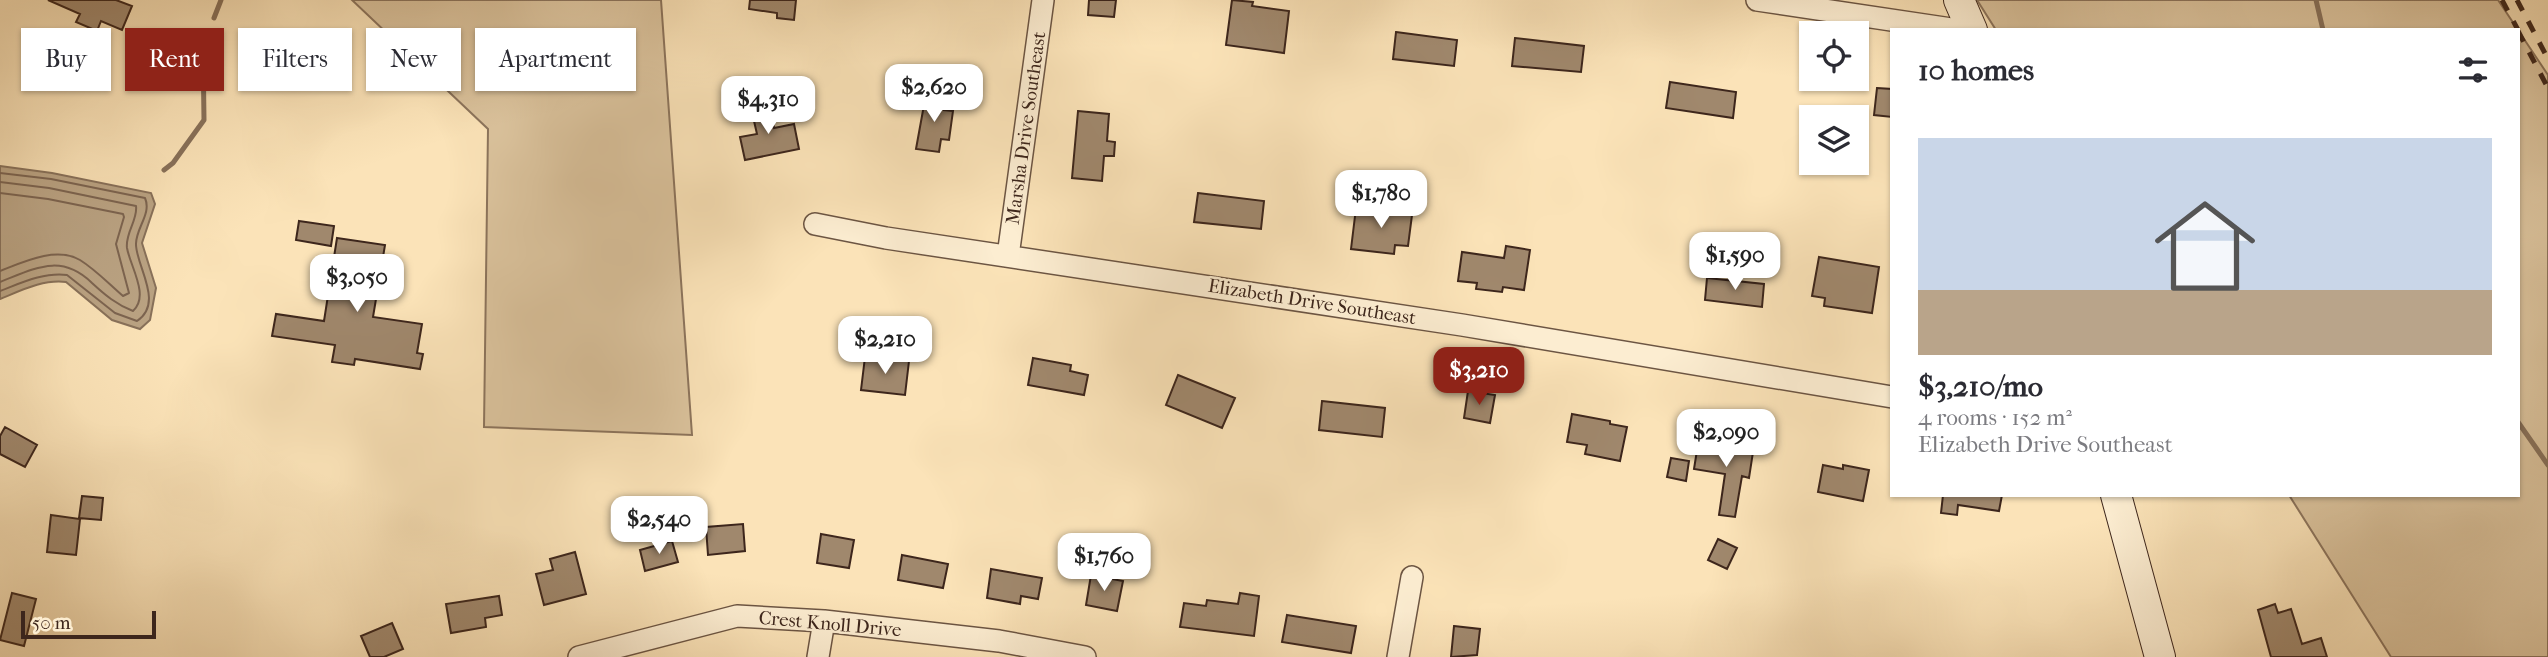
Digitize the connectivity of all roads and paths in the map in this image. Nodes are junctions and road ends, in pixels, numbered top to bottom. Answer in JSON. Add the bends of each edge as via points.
{"nodes":[{"id":1,"x":1043,"y":0,"type":"edge"},
{"id":2,"x":1757,"y":0,"type":"edge"},
{"id":3,"x":1959,"y":0,"type":"edge"},
{"id":4,"x":1945,"y":28,"type":"edge"},
{"id":5,"x":1971,"y":28,"type":"edge"},
{"id":6,"x":816,"y":224,"type":"dead end"},
{"id":7,"x":1008,"y":256,"type":"junction"},
{"id":8,"x":1890,"y":397,"type":"edge"},
{"id":9,"x":2117,"y":497,"type":"edge"},
{"id":10,"x":1412,"y":577,"type":"dead end"},
{"id":11,"x":824,"y":621,"type":"junction"},
{"id":12,"x":579,"y":657,"type":"edge"},
{"id":13,"x":818,"y":657,"type":"edge"},
{"id":14,"x":1085,"y":657,"type":"edge"},
{"id":15,"x":1398,"y":657,"type":"edge"},
{"id":16,"x":2160,"y":657,"type":"edge"}],
"edges":[{"from":1,"to":7,"type":"street","name":"Marsha Drive Southeast"},
{"from":2,"to":4,"type":"street"},
{"from":3,"to":5,"type":"main road"},
{"from":6,"to":7,"type":"street","name":"Elizabeth Drive Southeast"},
{"from":7,"to":8,"type":"street","name":"Elizabeth Drive Southeast"},
{"from":9,"to":16,"type":"main road"},
{"from":10,"to":15,"type":"street"},
{"from":11,"to":12,"type":"street","name":"Crest Knoll Drive","via":[[737,616]]},
{"from":11,"to":13,"type":"street"},
{"from":11,"to":14,"type":"street","name":"Crest Knoll Drive","via":[[999,641]]}]}
